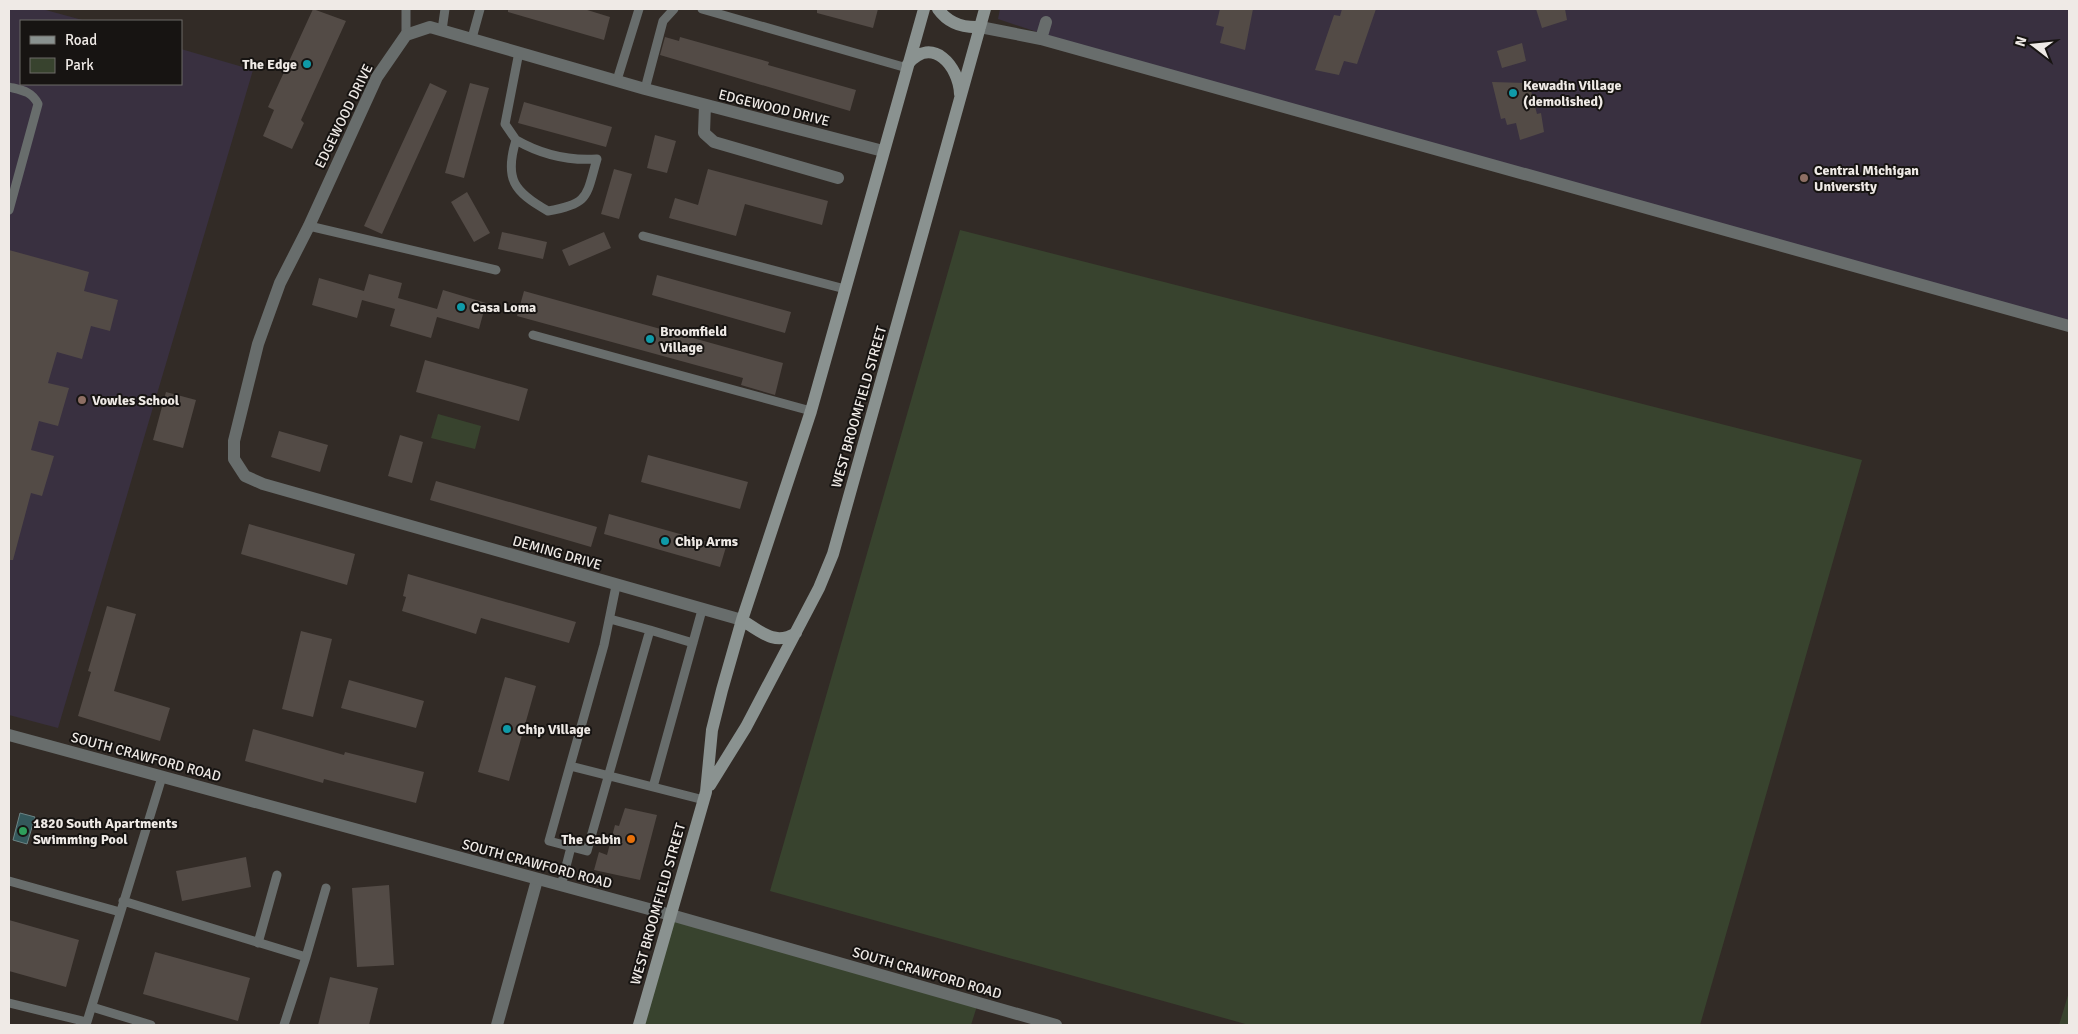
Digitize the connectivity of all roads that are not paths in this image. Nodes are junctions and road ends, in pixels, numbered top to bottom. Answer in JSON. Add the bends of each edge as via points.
{"nodes":[{"id":1,"x":406,"y":9,"type":"edge"},
{"id":2,"x":445,"y":9,"type":"edge"},
{"id":3,"x":480,"y":9,"type":"edge"},
{"id":4,"x":639,"y":9,"type":"edge"},
{"id":5,"x":674,"y":9,"type":"edge"},
{"id":6,"x":702,"y":9,"type":"edge"},
{"id":7,"x":924,"y":9,"type":"edge"},
{"id":8,"x":938,"y":9,"type":"edge"},
{"id":9,"x":985,"y":9,"type":"edge"},
{"id":10,"x":1046,"y":22,"type":"dead end"},
{"id":11,"x":980,"y":27,"type":"junction"},
{"id":12,"x":442,"y":30,"type":"junction"},
{"id":13,"x":406,"y":34,"type":"junction"},
{"id":14,"x":472,"y":38,"type":"junction"},
{"id":15,"x":1041,"y":39,"type":"junction"},
{"id":16,"x":519,"y":52,"type":"junction"},
{"id":17,"x":907,"y":66,"type":"junction"},
{"id":18,"x":617,"y":80,"type":"junction"},
{"id":19,"x":9,"y":87,"type":"edge"},
{"id":20,"x":645,"y":89,"type":"junction"},
{"id":21,"x":960,"y":99,"type":"junction"},
{"id":22,"x":705,"y":105,"type":"junction"},
{"id":23,"x":516,"y":140,"type":"junction"},
{"id":24,"x":883,"y":151,"type":"junction"},
{"id":25,"x":838,"y":178,"type":"dead end"},
{"id":26,"x":9,"y":210,"type":"edge"},
{"id":27,"x":309,"y":226,"type":"junction"},
{"id":28,"x":643,"y":236,"type":"dead end"},
{"id":29,"x":496,"y":270,"type":"dead end"},
{"id":30,"x":845,"y":290,"type":"junction"},
{"id":31,"x":2069,"y":326,"type":"edge"},
{"id":32,"x":533,"y":335,"type":"dead end"},
{"id":33,"x":811,"y":411,"type":"junction"},
{"id":34,"x":365,"y":512,"type":"joint"},
{"id":35,"x":616,"y":586,"type":"junction"},
{"id":36,"x":702,"y":610,"type":"junction"},
{"id":37,"x":610,"y":619,"type":"junction"},
{"id":38,"x":742,"y":620,"type":"junction"},
{"id":39,"x":650,"y":630,"type":"junction"},
{"id":40,"x":796,"y":633,"type":"junction"},
{"id":41,"x":693,"y":642,"type":"junction"},
{"id":42,"x":9,"y":735,"type":"edge"},
{"id":43,"x":570,"y":766,"type":"junction"},
{"id":44,"x":608,"y":776,"type":"junction"},
{"id":45,"x":162,"y":777,"type":"junction"},
{"id":46,"x":653,"y":787,"type":"junction"},
{"id":47,"x":705,"y":796,"type":"junction"},
{"id":48,"x":571,"y":848,"type":"junction"},
{"id":49,"x":277,"y":875,"type":"dead end"},
{"id":50,"x":537,"y":880,"type":"junction"},
{"id":51,"x":9,"y":881,"type":"edge"},
{"id":52,"x":561,"y":886,"type":"junction"},
{"id":53,"x":326,"y":888,"type":"dead end"},
{"id":54,"x":123,"y":901,"type":"junction"},
{"id":55,"x":120,"y":912,"type":"junction"},
{"id":56,"x":671,"y":915,"type":"junction"},
{"id":57,"x":258,"y":942,"type":"junction"},
{"id":58,"x":306,"y":957,"type":"junction"},
{"id":59,"x":9,"y":1003,"type":"edge"},
{"id":60,"x":92,"y":1007,"type":"junction"},
{"id":61,"x":87,"y":1024,"type":"edge"},
{"id":62,"x":151,"y":1025,"type":"edge"},
{"id":63,"x":284,"y":1025,"type":"edge"},
{"id":64,"x":496,"y":1025,"type":"edge"},
{"id":65,"x":639,"y":1025,"type":"edge"},
{"id":66,"x":1056,"y":1025,"type":"edge"}],
"edges":[{"from":1,"to":13,"type":"lane"},
{"from":2,"to":12,"type":"lane"},
{"from":3,"to":14,"type":"lane"},
{"from":4,"to":18,"type":"lane"},
{"from":5,"to":20,"type":"lane","via":[[663,20]]},
{"from":6,"to":17,"type":"lane"},
{"from":7,"to":17,"type":"main road","name":"WEST BROOMFIELD STREET"},
{"from":8,"to":11,"type":"main road","via":[[958,25]]},
{"from":9,"to":11,"type":"main road","name":"WEST BROOMFIELD STREET"},
{"from":10,"to":15,"type":"street"},
{"from":11,"to":15,"type":"street"},
{"from":11,"to":21,"type":"main road","name":"WEST BROOMFIELD STREET"},
{"from":12,"to":13,"type":"street","name":"EDGEWOOD DRIVE","via":[[430,26]]},
{"from":12,"to":14,"type":"street","name":"EDGEWOOD DRIVE"},
{"from":13,"to":27,"type":"street","name":"EDGEWOOD DRIVE","via":[[377,77]]},
{"from":14,"to":16,"type":"street","name":"EDGEWOOD DRIVE"},
{"from":15,"to":31,"type":"street"},
{"from":16,"to":18,"type":"street","name":"EDGEWOOD DRIVE"},
{"from":16,"to":23,"type":"lane","via":[[505,124]]},
{"from":17,"to":21,"type":"main road","via":[[915,57],[928,52],[946,60],[958,79]]},
{"from":17,"to":24,"type":"main road","name":"WEST BROOMFIELD STREET"},
{"from":18,"to":20,"type":"street","name":"EDGEWOOD DRIVE"},
{"from":19,"to":26,"type":"lane","via":[[29,93],[38,104]]},
{"from":20,"to":22,"type":"street","name":"EDGEWOOD DRIVE"},
{"from":21,"to":40,"type":"main road","name":"WEST BROOMFIELD STREET","via":[[836,546]]},
{"from":22,"to":24,"type":"street","name":"EDGEWOOD DRIVE"},
{"from":22,"to":25,"type":"street","via":[[704,133],[714,142]]},
{"from":23,"to":23,"type":"lane","via":[[532,149],[574,161],[597,159],[586,196],[577,204],[548,211],[522,195],[511,179],[510,158]]},
{"from":24,"to":30,"type":"main road","name":"WEST BROOMFIELD STREET"},
{"from":27,"to":29,"type":"lane"},
{"from":27,"to":34,"type":"street","name":"EDGEWOOD DRIVE","via":[[280,282],[258,344],[234,441],[234,458],[245,476],[254,480]]},
{"from":28,"to":30,"type":"lane"},
{"from":30,"to":33,"type":"main road","name":"WEST BROOMFIELD STREET"},
{"from":32,"to":33,"type":"lane"},
{"from":33,"to":38,"type":"main road","name":"WEST BROOMFIELD STREET"},
{"from":34,"to":35,"type":"street","name":"DEMING DRIVE"},
{"from":35,"to":36,"type":"street","name":"DEMING DRIVE"},
{"from":35,"to":37,"type":"lane"},
{"from":36,"to":38,"type":"street","name":"DEMING DRIVE"},
{"from":36,"to":41,"type":"lane"},
{"from":37,"to":39,"type":"lane"},
{"from":37,"to":43,"type":"lane"},
{"from":38,"to":40,"type":"main road","via":[[773,639],[784,639]]},
{"from":38,"to":47,"type":"main road","name":"WEST BROOMFIELD STREET","via":[[715,715]]},
{"from":39,"to":41,"type":"lane"},
{"from":39,"to":44,"type":"lane"},
{"from":40,"to":47,"type":"main road","name":"WEST BROOMFIELD STREET"},
{"from":41,"to":46,"type":"lane"},
{"from":42,"to":45,"type":"street","name":"SOUTH CRAWFORD ROAD"},
{"from":43,"to":44,"type":"lane"},
{"from":43,"to":48,"type":"lane","via":[[550,841]]},
{"from":44,"to":46,"type":"lane"},
{"from":44,"to":48,"type":"lane","via":[[587,851]]},
{"from":45,"to":50,"type":"street","name":"SOUTH CRAWFORD ROAD"},
{"from":45,"to":54,"type":"lane"},
{"from":46,"to":47,"type":"lane"},
{"from":47,"to":56,"type":"main road","name":"WEST BROOMFIELD STREET"},
{"from":48,"to":52,"type":"lane"},
{"from":49,"to":57,"type":"lane"},
{"from":50,"to":52,"type":"street","name":"SOUTH CRAWFORD ROAD"},
{"from":50,"to":64,"type":"street"},
{"from":51,"to":55,"type":"lane"},
{"from":52,"to":56,"type":"street","name":"SOUTH CRAWFORD ROAD"},
{"from":53,"to":58,"type":"lane"},
{"from":54,"to":55,"type":"lane"},
{"from":54,"to":57,"type":"lane"},
{"from":55,"to":60,"type":"lane"},
{"from":56,"to":65,"type":"main road","name":"WEST BROOMFIELD STREET"},
{"from":56,"to":66,"type":"street","name":"SOUTH CRAWFORD ROAD"},
{"from":57,"to":58,"type":"lane"},
{"from":58,"to":63,"type":"lane"},
{"from":59,"to":61,"type":"lane"},
{"from":60,"to":61,"type":"lane"},
{"from":60,"to":62,"type":"lane"}]}
